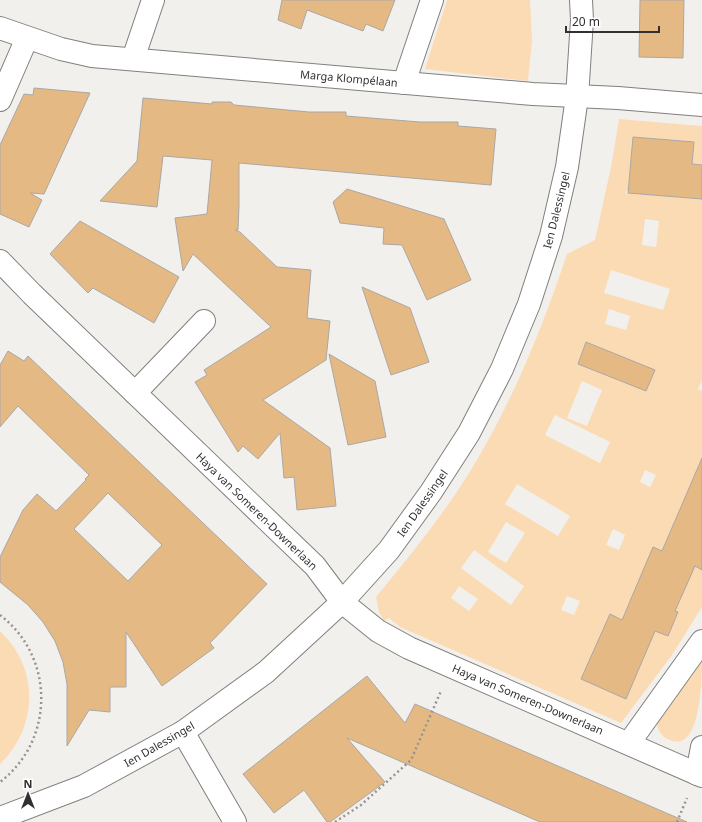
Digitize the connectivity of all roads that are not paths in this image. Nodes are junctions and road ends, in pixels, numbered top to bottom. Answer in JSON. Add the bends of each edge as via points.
{"nodes":[{"id":1,"x":153,"y":0,"type":"edge"},
{"id":2,"x":432,"y":0,"type":"edge"},
{"id":3,"x":581,"y":0,"type":"edge"},
{"id":4,"x":0,"y":28,"type":"edge"},
{"id":5,"x":27,"y":38,"type":"junction"},
{"id":6,"x":133,"y":59,"type":"junction"},
{"id":7,"x":404,"y":83,"type":"junction"},
{"id":8,"x":577,"y":97,"type":"junction"},
{"id":9,"x":0,"y":100,"type":"edge"},
{"id":10,"x":702,"y":105,"type":"edge"},
{"id":11,"x":0,"y":261,"type":"edge"},
{"id":12,"x":204,"y":320,"type":"dead end"},
{"id":13,"x":135,"y":393,"type":"junction"},
{"id":14,"x":342,"y":602,"type":"junction"},
{"id":15,"x":702,"y":641,"type":"edge"},
{"id":16,"x":183,"y":732,"type":"junction"},
{"id":17,"x":629,"y":743,"type":"junction"},
{"id":18,"x":702,"y":747,"type":"edge"},
{"id":19,"x":700,"y":775,"type":"edge"},
{"id":20,"x":0,"y":818,"type":"edge"},
{"id":21,"x":235,"y":822,"type":"edge"}],
"edges":[{"from":1,"to":6,"type":"street"},
{"from":2,"to":7,"type":"street"},
{"from":3,"to":8,"type":"street","name":"Ien Dalessingel"},
{"from":4,"to":5,"type":"street","name":"Marga Klompélaan"},
{"from":5,"to":6,"type":"street","name":"Marga Klompélaan","via":[[92,56]]},
{"from":5,"to":9,"type":"street"},
{"from":6,"to":7,"type":"street","name":"Marga Klompélaan"},
{"from":7,"to":8,"type":"street","name":"Marga Klompélaan"},
{"from":8,"to":10,"type":"street","name":"Marga Klompélaan"},
{"from":8,"to":14,"type":"street","name":"Ien Dalessingel","via":[[567,167],[551,236],[529,304],[502,369],[469,433],[432,492],[389,550]]},
{"from":11,"to":13,"type":"street","name":"Haya van Someren-Downerlaan"},
{"from":12,"to":13,"type":"street"},
{"from":13,"to":14,"type":"street","name":"Haya van Someren-Downerlaan","via":[[314,566]]},
{"from":14,"to":16,"type":"street","name":"Ien Dalessingel","via":[[266,672]]},
{"from":14,"to":17,"type":"street","name":"Haya van Someren-Downerlaan","via":[[378,631],[409,648]]},
{"from":15,"to":17,"type":"street"},
{"from":16,"to":20,"type":"street","name":"Ien Dalessingel","via":[[84,786]]},
{"from":16,"to":21,"type":"street"},
{"from":17,"to":19,"type":"street","name":"Haya van Someren-Downerlaan"},
{"from":18,"to":19,"type":"street"}]}
